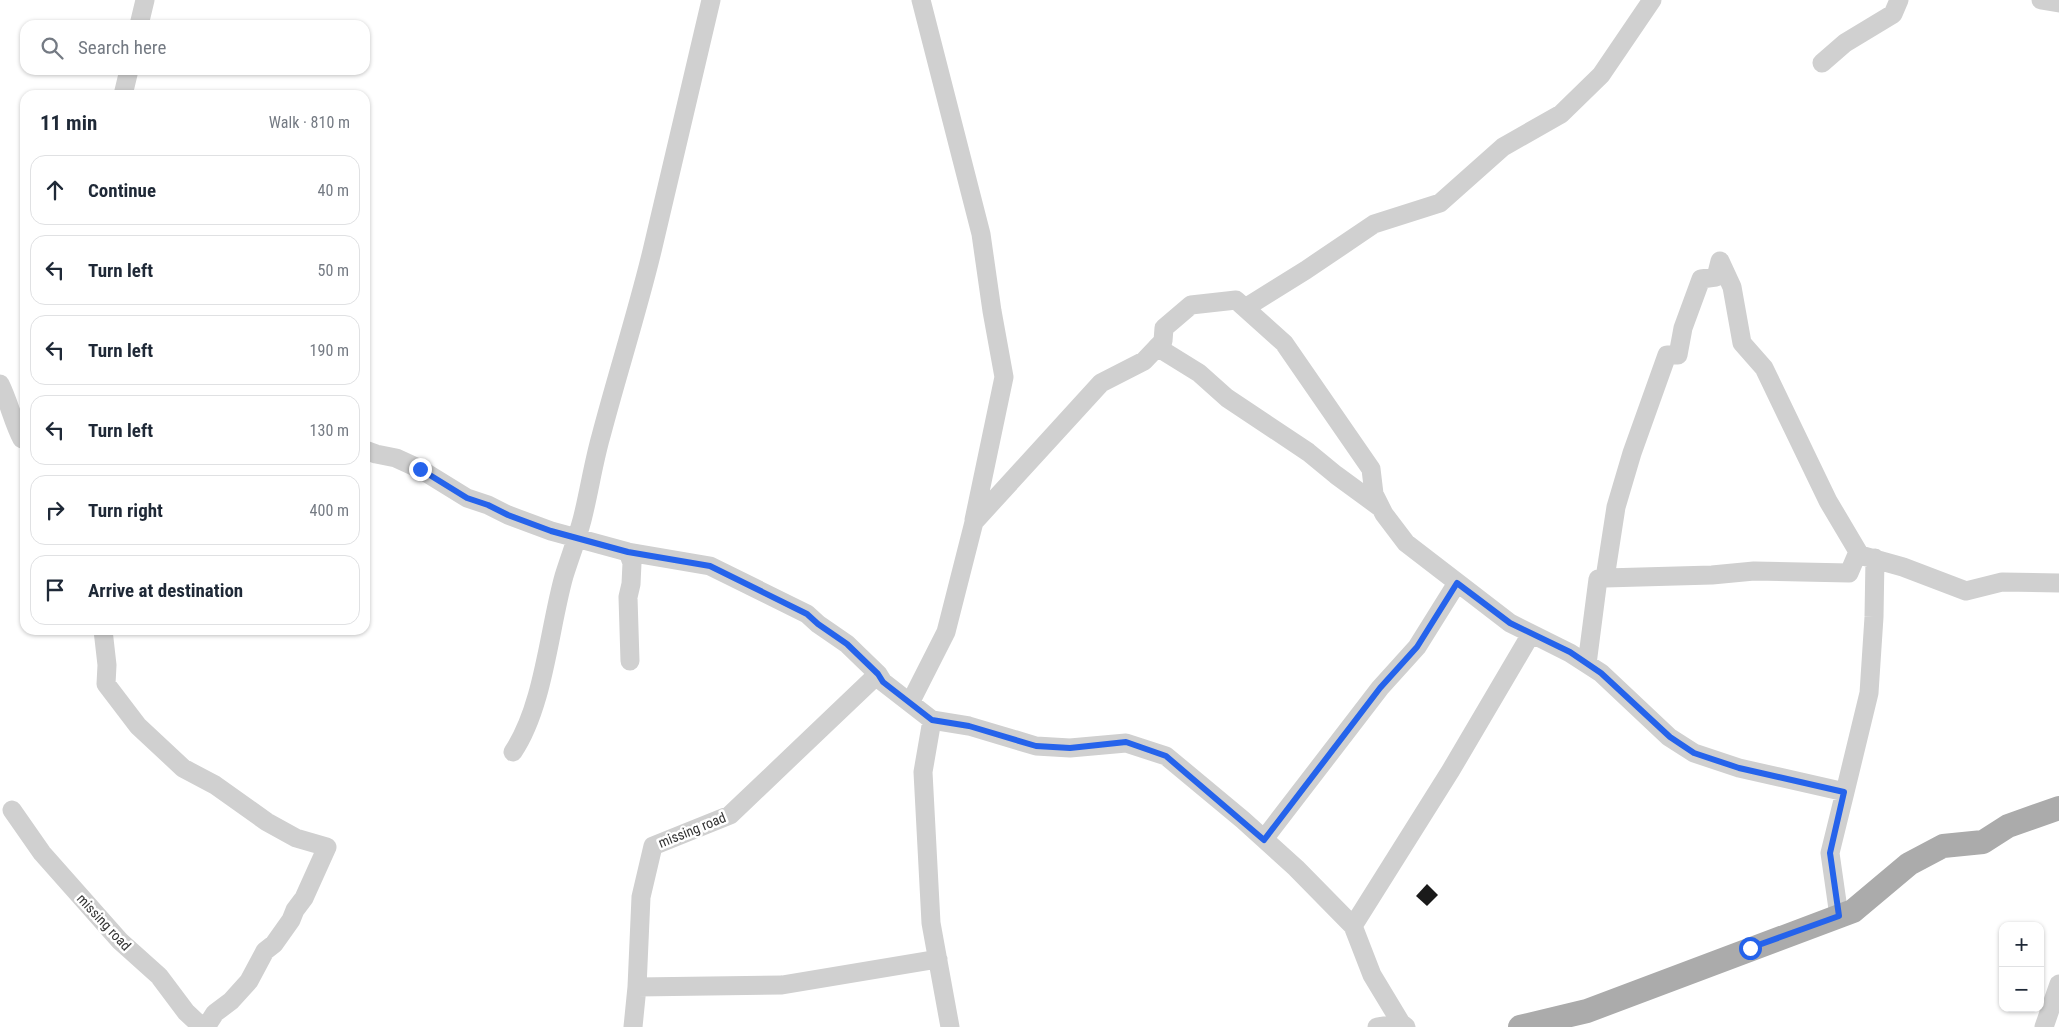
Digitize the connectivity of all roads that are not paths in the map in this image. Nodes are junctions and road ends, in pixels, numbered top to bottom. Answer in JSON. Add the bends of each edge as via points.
{"nodes":[{"id":1,"x":145,"y":0,"type":"edge"},
{"id":2,"x":711,"y":0,"type":"edge"},
{"id":3,"x":921,"y":0,"type":"edge"},
{"id":4,"x":1652,"y":0,"type":"edge"},
{"id":5,"x":1900,"y":0,"type":"edge"},
{"id":6,"x":2041,"y":0,"type":"edge"},
{"id":7,"x":2059,"y":3,"type":"edge"},
{"id":8,"x":140,"y":20,"type":"edge"},
{"id":9,"x":1822,"y":63,"type":"dead end"},
{"id":10,"x":128,"y":75,"type":"edge"},
{"id":11,"x":124,"y":90,"type":"edge"},
{"id":12,"x":1246,"y":308,"type":"junction"},
{"id":13,"x":1157,"y":347,"type":"junction"},
{"id":14,"x":0,"y":384,"type":"edge"},
{"id":15,"x":18,"y":407,"type":"edge"},
{"id":16,"x":20,"y":434,"type":"edge"},
{"id":17,"x":370,"y":452,"type":"edge"},
{"id":18,"x":1381,"y":508,"type":"junction"},
{"id":19,"x":974,"y":522,"type":"junction"},
{"id":20,"x":577,"y":538,"type":"junction"},
{"id":21,"x":628,"y":552,"type":"junction"},
{"id":22,"x":1867,"y":555,"type":"junction"},
{"id":23,"x":1598,"y":579,"type":"dead end"},
{"id":24,"x":1457,"y":583,"type":"junction"},
{"id":25,"x":2059,"y":583,"type":"edge"},
{"id":26,"x":1531,"y":634,"type":"junction"},
{"id":27,"x":104,"y":635,"type":"edge"},
{"id":28,"x":630,"y":661,"type":"dead end"},
{"id":29,"x":1587,"y":664,"type":"junction"},
{"id":30,"x":878,"y":674,"type":"junction"},
{"id":31,"x":910,"y":703,"type":"junction"},
{"id":32,"x":932,"y":720,"type":"junction"},
{"id":33,"x":513,"y":752,"type":"dead end"},
{"id":34,"x":1844,"y":792,"type":"junction"},
{"id":35,"x":2059,"y":808,"type":"edge"},
{"id":36,"x":12,"y":810,"type":"dead end"},
{"id":37,"x":1264,"y":840,"type":"junction"},
{"id":38,"x":1839,"y":916,"type":"junction"},
{"id":39,"x":1353,"y":926,"type":"junction"},
{"id":40,"x":938,"y":960,"type":"junction"},
{"id":41,"x":2059,"y":984,"type":"edge"},
{"id":42,"x":637,"y":987,"type":"junction"},
{"id":43,"x":1403,"y":1025,"type":"edge"},
{"id":44,"x":202,"y":1027,"type":"edge"},
{"id":45,"x":206,"y":1027,"type":"edge"},
{"id":46,"x":633,"y":1027,"type":"edge"},
{"id":47,"x":950,"y":1027,"type":"edge"},
{"id":48,"x":1377,"y":1027,"type":"edge"},
{"id":49,"x":1520,"y":1027,"type":"edge"},
{"id":50,"x":2044,"y":1027,"type":"edge"}],
"edges":[{"from":1,"to":8,"type":"street"},
{"from":2,"to":20,"type":"street","via":[[651,253]]},
{"from":3,"to":19,"type":"street","via":[[981,234],[1004,377]]},
{"from":4,"to":12,"type":"street","via":[[1601,75],[1561,114],[1503,147],[1440,202],[1374,224]]},
{"from":5,"to":9,"type":"street","via":[[1893,14],[1845,44]]},
{"from":6,"to":7,"type":"street"},
{"from":10,"to":11,"type":"street"},
{"from":12,"to":13,"type":"street","via":[[1236,300],[1191,304],[1164,328],[1163,341]]},
{"from":12,"to":18,"type":"street","via":[[1284,343],[1371,469],[1374,494]]},
{"from":13,"to":18,"type":"street","via":[[1199,373],[1227,398],[1308,452]]},
{"from":13,"to":19,"type":"street","via":[[1144,361],[1101,383]]},
{"from":14,"to":15,"type":"street"},
{"from":15,"to":16,"type":"street","via":[[15,425]]},
{"from":17,"to":20,"type":"street","via":[[396,458],[420,469],[467,498],[533,525]]},
{"from":18,"to":24,"type":"street","via":[[1406,543]]},
{"from":19,"to":31,"type":"street","via":[[946,632]]},
{"from":20,"to":21,"type":"street"},
{"from":20,"to":33,"type":"street","via":[[562,584],[547,658],[532,709]]},
{"from":21,"to":28,"type":"street","via":[[632,563],[628,597]]},
{"from":21,"to":30,"type":"street","via":[[710,566],[758,588],[807,614],[847,644]]},
{"from":22,"to":22,"type":"street","via":[[1828,501],[1764,368],[1742,343],[1732,287],[1720,261],[1716,277],[1701,279],[1683,328],[1678,356],[1667,355],[1616,507],[1605,578],[1754,571],[1849,573]]},
{"from":22,"to":25,"type":"street","via":[[1966,591],[2002,582]]},
{"from":22,"to":34,"type":"street","via":[[1874,617],[1869,693]]},
{"from":23,"to":29,"type":"street"},
{"from":24,"to":26,"type":"street","via":[[1510,623]]},
{"from":24,"to":37,"type":"street","via":[[1417,647],[1380,688]]},
{"from":26,"to":29,"type":"street","via":[[1570,652]]},
{"from":26,"to":39,"type":"street"},
{"from":27,"to":45,"type":"street","via":[[106,684],[138,726],[170,758],[267,822],[296,838],[327,847],[291,920],[265,951],[249,981]]},
{"from":29,"to":34,"type":"street","via":[[1670,737],[1694,753],[1739,768]]},
{"from":30,"to":31,"type":"street","via":[[883,682]]},
{"from":30,"to":42,"type":"street","name":"missing road","via":[[730,815],[652,846],[641,897]]},
{"from":31,"to":32,"type":"street"},
{"from":32,"to":37,"type":"street","via":[[969,726],[1036,746],[1070,748],[1126,742],[1166,756]]},
{"from":32,"to":40,"type":"street","via":[[923,772],[931,923]]},
{"from":34,"to":38,"type":"street","via":[[1830,853]]},
{"from":35,"to":38,"type":"main road","via":[[2008,826],[1983,842],[1943,846],[1909,864],[1853,910]]},
{"from":36,"to":44,"type":"street","name":"missing road","via":[[42,853],[120,941],[159,976],[186,1012]]},
{"from":37,"to":39,"type":"street"},
{"from":38,"to":49,"type":"main road","via":[[1587,1011]]},
{"from":39,"to":43,"type":"street","via":[[1372,975]]},
{"from":40,"to":42,"type":"street","via":[[782,984]]},
{"from":40,"to":47,"type":"street"},
{"from":41,"to":50,"type":"street"},
{"from":42,"to":46,"type":"street","name":"missing road"},
{"from":43,"to":48,"type":"street"}]}
